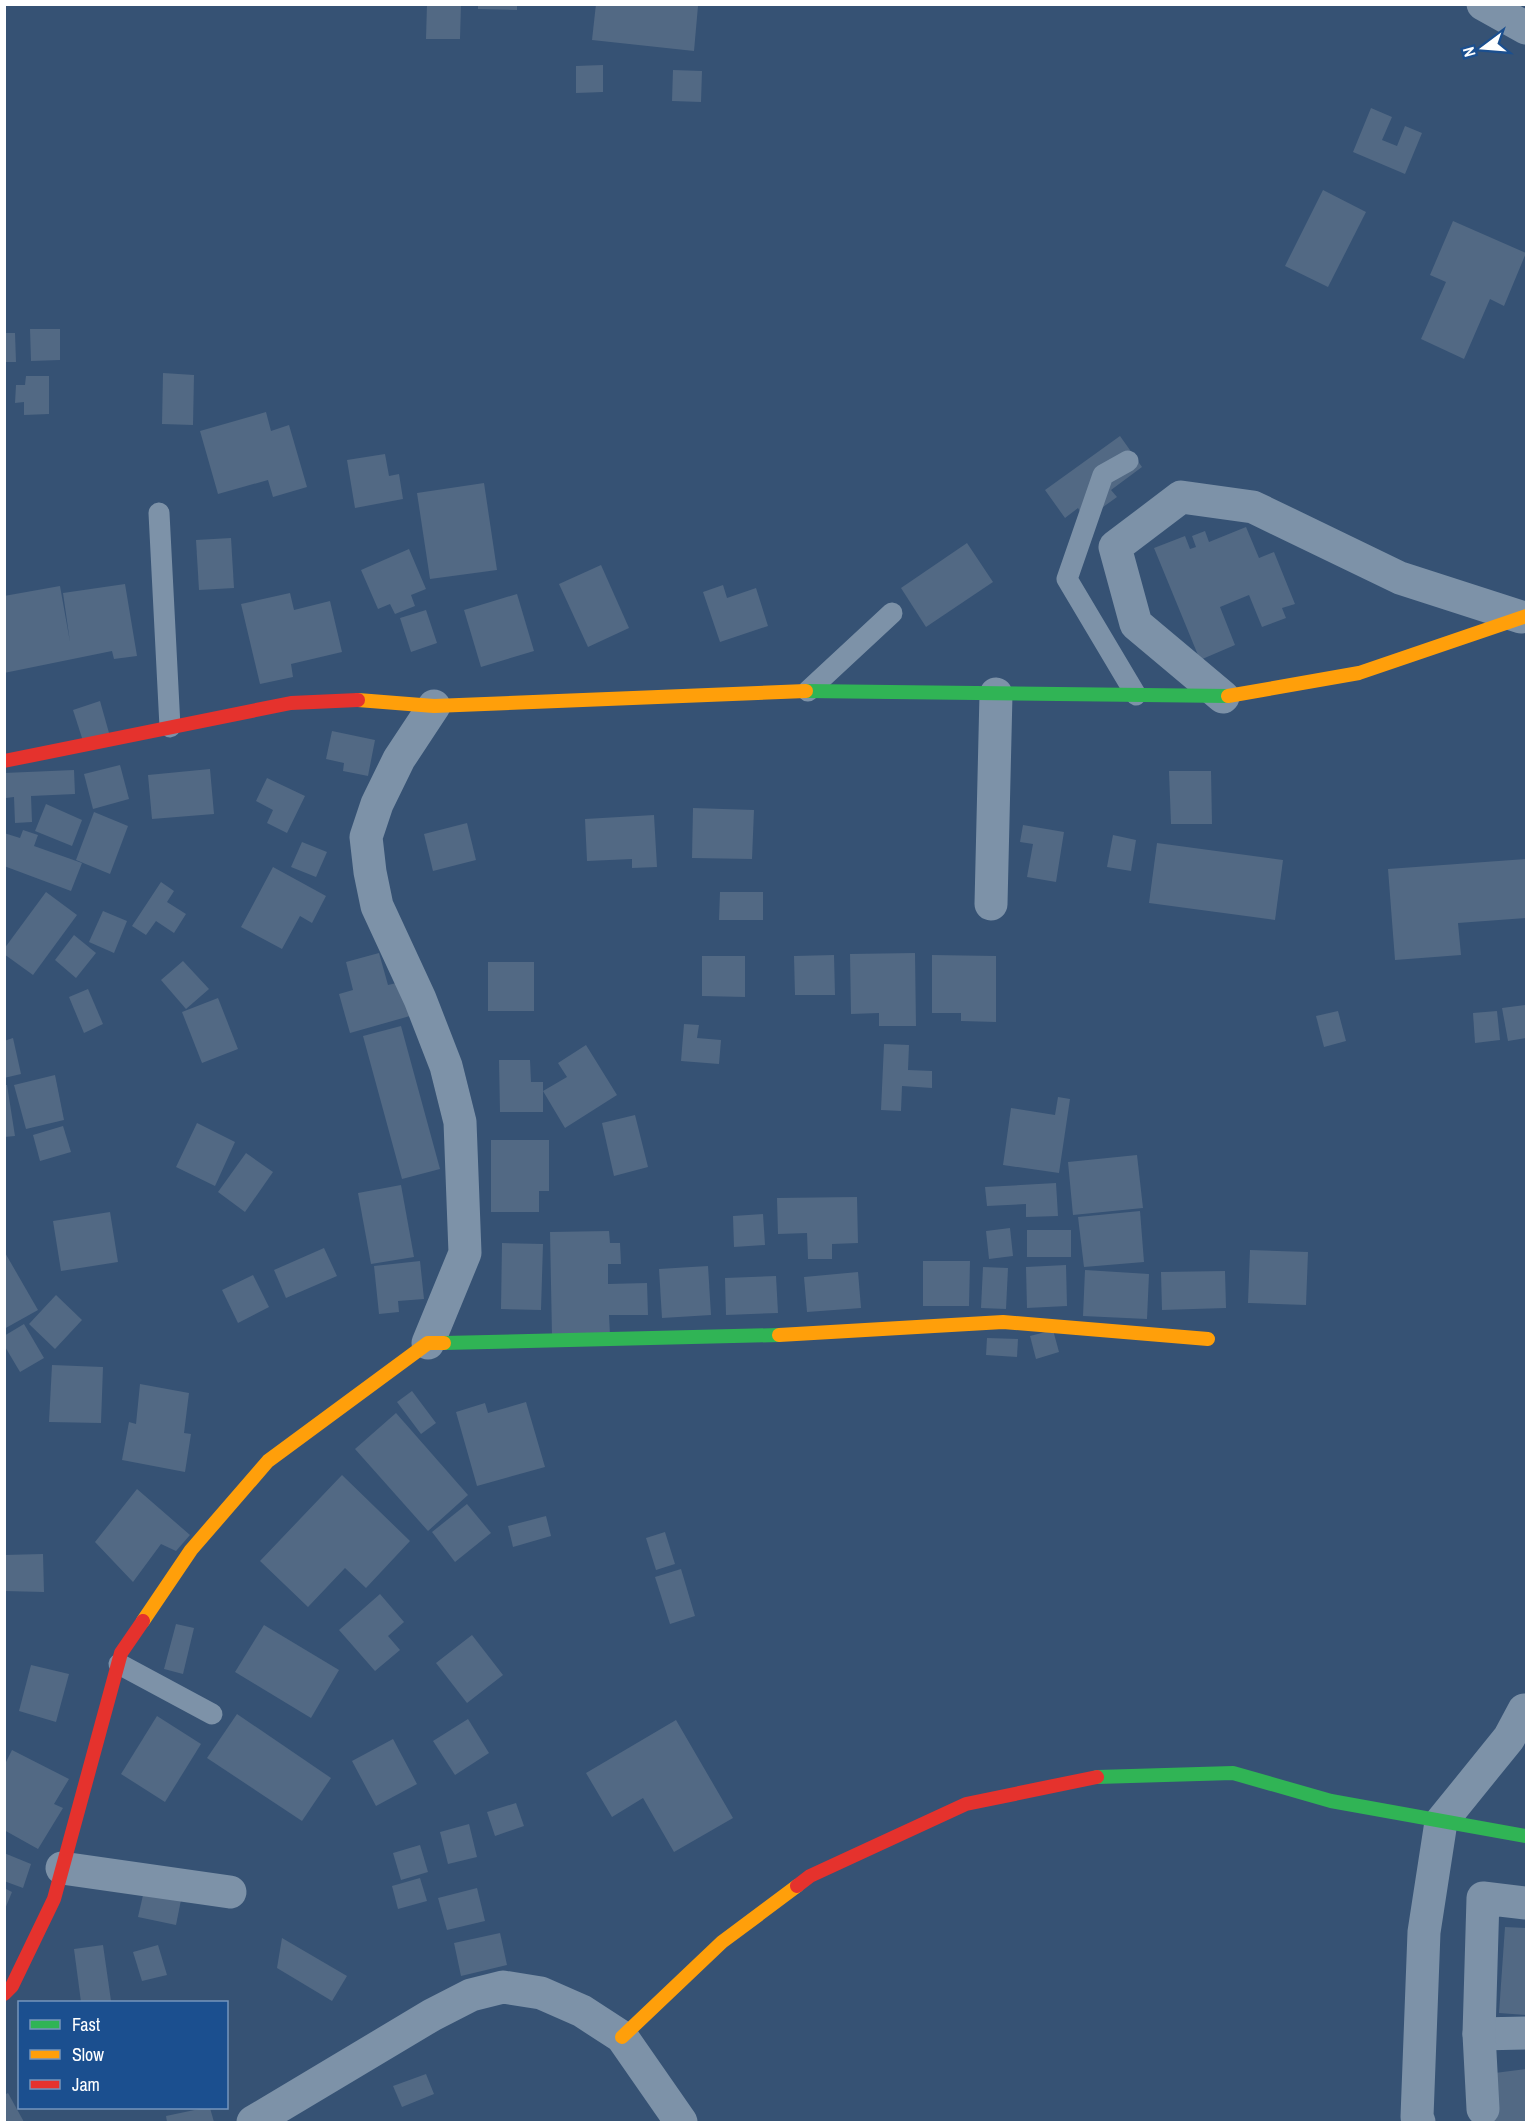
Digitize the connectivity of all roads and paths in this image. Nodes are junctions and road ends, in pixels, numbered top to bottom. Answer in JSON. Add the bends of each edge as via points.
{"nodes":[{"id":1,"x":1483,"y":4,"type":"edge"},
{"id":2,"x":1527,"y":28,"type":"edge"},
{"id":3,"x":1128,"y":461,"type":"dead end"},
{"id":4,"x":159,"y":513,"type":"dead end"},
{"id":5,"x":892,"y":613,"type":"dead end"},
{"id":6,"x":1524,"y":616,"type":"edge"},
{"id":7,"x":808,"y":691,"type":"junction"},
{"id":8,"x":996,"y":694,"type":"junction"},
{"id":9,"x":1136,"y":695,"type":"junction"},
{"id":10,"x":1223,"y":697,"type":"junction"},
{"id":11,"x":434,"y":706,"type":"junction"},
{"id":12,"x":170,"y":727,"type":"junction"},
{"id":13,"x":4,"y":761,"type":"edge"},
{"id":14,"x":991,"y":904,"type":"dead end"},
{"id":15,"x":1208,"y":1339,"type":"dead end"},
{"id":16,"x":428,"y":1343,"type":"junction"},
{"id":17,"x":118,"y":1664,"type":"junction"},
{"id":18,"x":1526,"y":1707,"type":"edge"},
{"id":19,"x":213,"y":1714,"type":"dead end"},
{"id":20,"x":1441,"y":1822,"type":"junction"},
{"id":21,"x":1527,"y":1836,"type":"edge"},
{"id":22,"x":62,"y":1868,"type":"junction"},
{"id":23,"x":230,"y":1892,"type":"dead end"},
{"id":24,"x":1527,"y":1903,"type":"edge"},
{"id":25,"x":4,"y":1994,"type":"edge"},
{"id":26,"x":1527,"y":2033,"type":"edge"},
{"id":27,"x":1479,"y":2034,"type":"junction"},
{"id":28,"x":622,"y":2037,"type":"junction"},
{"id":29,"x":1483,"y":2109,"type":"dead end"},
{"id":30,"x":253,"y":2122,"type":"edge"},
{"id":31,"x":681,"y":2122,"type":"edge"},
{"id":32,"x":1419,"y":2122,"type":"edge"}],
"edges":[{"from":1,"to":2,"type":"street"},
{"from":3,"to":9,"type":"lane","via":[[1103,475],[1067,579]]},
{"from":4,"to":12,"type":"lane"},
{"from":5,"to":7,"type":"lane"},
{"from":6,"to":10,"type":"street","via":[[1359,673]]},
{"from":6,"to":10,"type":"street","via":[[1400,578],[1253,507],[1180,497],[1115,547],[1136,624]]},
{"from":7,"to":8,"type":"street"},
{"from":7,"to":11,"type":"street"},
{"from":8,"to":9,"type":"street"},
{"from":8,"to":14,"type":"street"},
{"from":9,"to":10,"type":"street"},
{"from":11,"to":12,"type":"street","via":[[359,700],[291,703]]},
{"from":11,"to":16,"type":"street","via":[[399,759],[366,837],[377,906],[442,1055],[460,1122],[465,1253]]},
{"from":12,"to":13,"type":"street"},
{"from":15,"to":16,"type":"street","via":[[1003,1322],[794,1335]]},
{"from":16,"to":17,"type":"street","via":[[268,1461],[191,1550],[121,1653]]},
{"from":17,"to":19,"type":"lane"},
{"from":17,"to":22,"type":"street"},
{"from":18,"to":20,"type":"street","via":[[1509,1738]]},
{"from":20,"to":21,"type":"street"},
{"from":20,"to":28,"type":"street","via":[[1331,1801],[1233,1773],[1109,1775],[966,1804],[810,1876],[722,1942]]},
{"from":20,"to":32,"type":"street","via":[[1424,1932]]},
{"from":22,"to":23,"type":"street"},
{"from":22,"to":25,"type":"street","via":[[54,1899],[12,1986]]},
{"from":24,"to":27,"type":"street","via":[[1483,1898]]},
{"from":26,"to":27,"type":"street"},
{"from":27,"to":29,"type":"street"},
{"from":28,"to":30,"type":"street","via":[[541,1993],[503,1987],[471,1995],[432,2015]]},
{"from":28,"to":31,"type":"street"}]}
